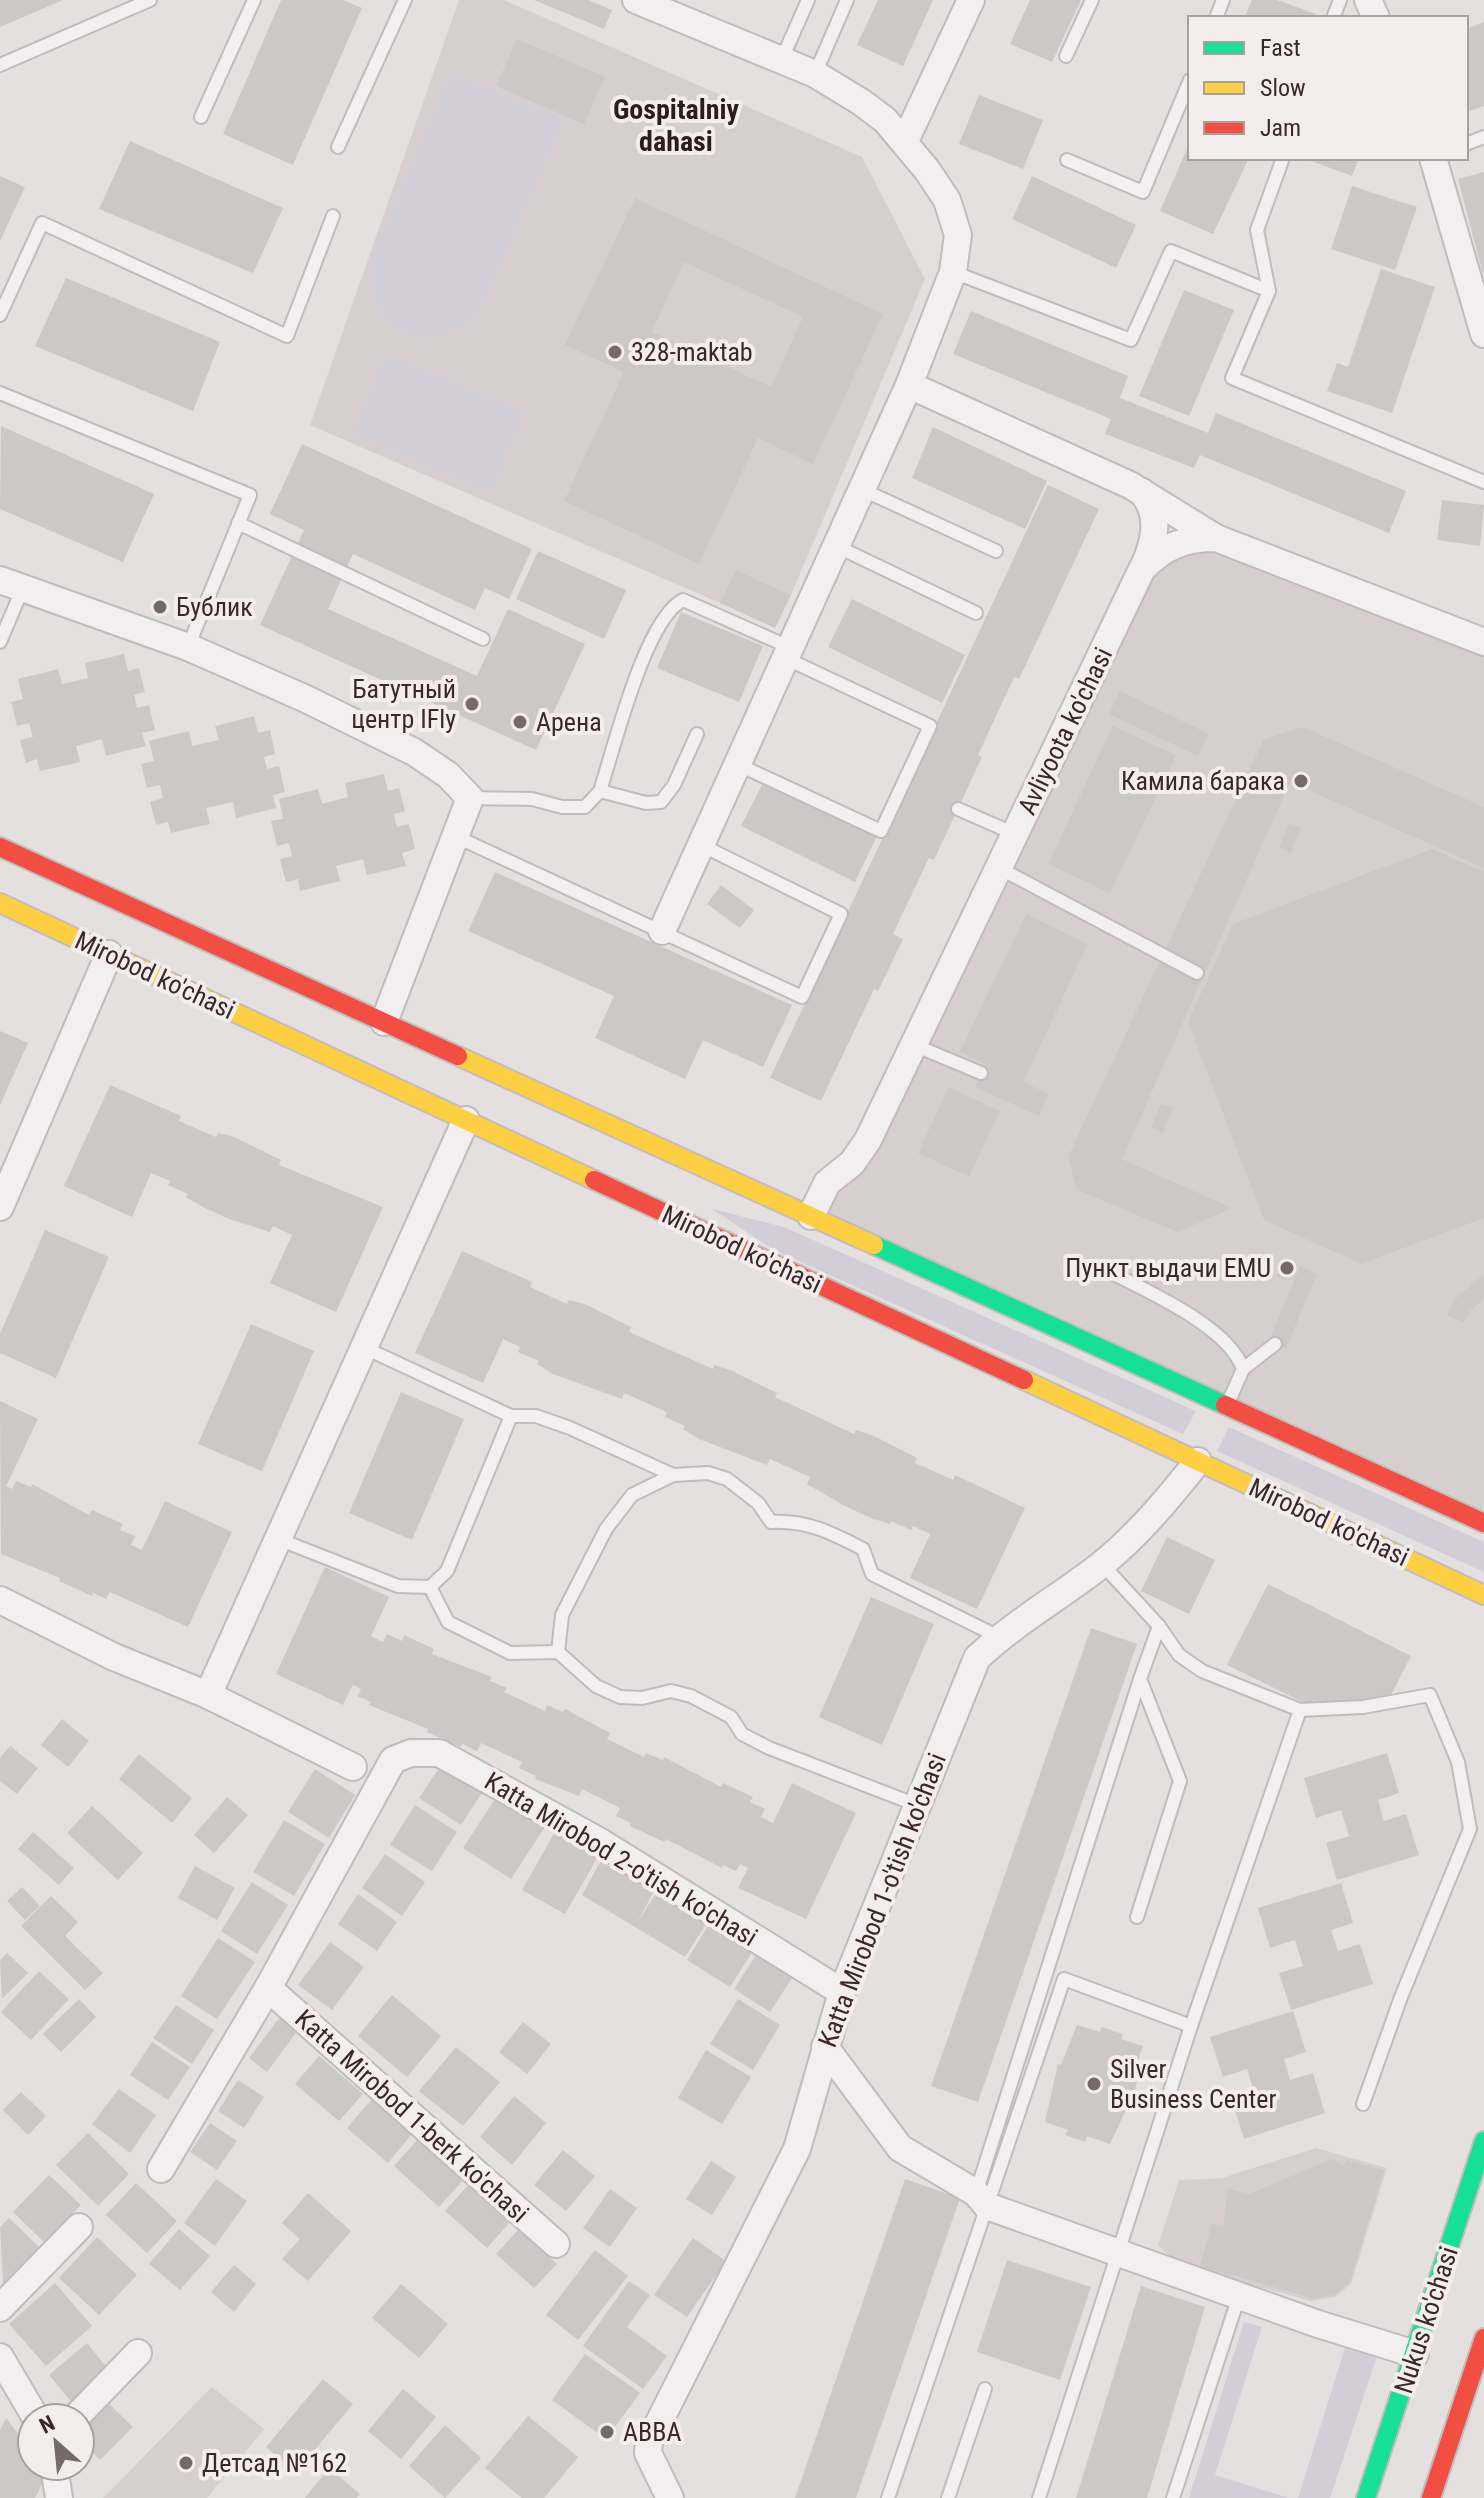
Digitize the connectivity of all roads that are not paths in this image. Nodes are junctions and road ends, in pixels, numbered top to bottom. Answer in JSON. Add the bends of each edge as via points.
{"nodes":[{"id":1,"x":150,"y":0,"type":"edge"},
{"id":2,"x":254,"y":0,"type":"edge"},
{"id":3,"x":405,"y":0,"type":"edge"},
{"id":4,"x":636,"y":0,"type":"edge"},
{"id":5,"x":808,"y":0,"type":"edge"},
{"id":6,"x":847,"y":0,"type":"edge"},
{"id":7,"x":971,"y":0,"type":"edge"},
{"id":8,"x":1092,"y":0,"type":"edge"},
{"id":9,"x":1066,"y":56,"type":"dead end"},
{"id":10,"x":781,"y":61,"type":"junction"},
{"id":11,"x":0,"y":65,"type":"edge"},
{"id":12,"x":815,"y":74,"type":"junction"},
{"id":13,"x":1188,"y":85,"type":"edge"},
{"id":14,"x":201,"y":117,"type":"dead end"},
{"id":15,"x":905,"y":141,"type":"junction"},
{"id":16,"x":338,"y":147,"type":"dead end"},
{"id":17,"x":1067,"y":160,"type":"dead end"},
{"id":18,"x":1282,"y":160,"type":"edge"},
{"id":19,"x":1434,"y":160,"type":"edge"},
{"id":20,"x":333,"y":216,"type":"dead end"},
{"id":21,"x":953,"y":272,"type":"junction"},
{"id":22,"x":1269,"y":291,"type":"junction"},
{"id":23,"x":0,"y":315,"type":"edge"},
{"id":24,"x":1482,"y":318,"type":"edge"},
{"id":25,"x":909,"y":385,"type":"junction"},
{"id":26,"x":0,"y":393,"type":"edge"},
{"id":27,"x":1484,"y":482,"type":"edge"},
{"id":28,"x":863,"y":490,"type":"junction"},
{"id":29,"x":1142,"y":492,"type":"junction"},
{"id":30,"x":238,"y":523,"type":"junction"},
{"id":31,"x":1216,"y":538,"type":"junction"},
{"id":32,"x":836,"y":546,"type":"junction"},
{"id":33,"x":996,"y":551,"type":"dead end"},
{"id":34,"x":1142,"y":569,"type":"junction"},
{"id":35,"x":11,"y":585,"type":"edge"},
{"id":36,"x":976,"y":613,"type":"dead end"},
{"id":37,"x":483,"y":639,"type":"dead end"},
{"id":38,"x":0,"y":642,"type":"edge"},
{"id":39,"x":1484,"y":642,"type":"edge"},
{"id":40,"x":188,"y":647,"type":"junction"},
{"id":41,"x":787,"y":652,"type":"junction"},
{"id":42,"x":697,"y":734,"type":"dead end"},
{"id":43,"x":737,"y":764,"type":"junction"},
{"id":44,"x":600,"y":791,"type":"junction"},
{"id":45,"x":470,"y":798,"type":"junction"},
{"id":46,"x":958,"y":809,"type":"dead end"},
{"id":47,"x":1015,"y":834,"type":"junction"},
{"id":48,"x":457,"y":837,"type":"junction"},
{"id":49,"x":701,"y":845,"type":"junction"},
{"id":50,"x":0,"y":847,"type":"edge"},
{"id":51,"x":999,"y":868,"type":"junction"},
{"id":52,"x":0,"y":903,"type":"edge"},
{"id":53,"x":662,"y":931,"type":"junction"},
{"id":54,"x":109,"y":954,"type":"junction"},
{"id":55,"x":1197,"y":973,"type":"dead end"},
{"id":56,"x":384,"y":1022,"type":"junction"},
{"id":57,"x":914,"y":1045,"type":"junction"},
{"id":58,"x":981,"y":1073,"type":"dead end"},
{"id":59,"x":568,"y":1106,"type":"junction"},
{"id":60,"x":466,"y":1120,"type":"junction"},
{"id":61,"x":543,"y":1156,"type":"junction"},
{"id":62,"x":0,"y":1207,"type":"edge"},
{"id":63,"x":811,"y":1216,"type":"junction"},
{"id":64,"x":1102,"y":1268,"type":"dead end"},
{"id":65,"x":1275,"y":1344,"type":"dead end"},
{"id":66,"x":365,"y":1348,"type":"junction"},
{"id":67,"x":1243,"y":1369,"type":"junction"},
{"id":68,"x":1227,"y":1406,"type":"junction"},
{"id":69,"x":511,"y":1416,"type":"junction"},
{"id":70,"x":1198,"y":1461,"type":"junction"},
{"id":71,"x":673,"y":1475,"type":"junction"},
{"id":72,"x":1484,"y":1523,"type":"edge"},
{"id":73,"x":278,"y":1539,"type":"junction"},
{"id":74,"x":1102,"y":1564,"type":"junction"},
{"id":75,"x":430,"y":1587,"type":"junction"},
{"id":76,"x":1484,"y":1595,"type":"edge"},
{"id":77,"x":0,"y":1600,"type":"edge"},
{"id":78,"x":1159,"y":1626,"type":"junction"},
{"id":79,"x":999,"y":1637,"type":"junction"},
{"id":80,"x":558,"y":1652,"type":"junction"},
{"id":81,"x":1140,"y":1679,"type":"junction"},
{"id":82,"x":208,"y":1695,"type":"junction"},
{"id":83,"x":1300,"y":1710,"type":"junction"},
{"id":84,"x":393,"y":1760,"type":"joint"},
{"id":85,"x":353,"y":1767,"type":"dead end"},
{"id":86,"x":917,"y":1805,"type":"junction"},
{"id":87,"x":1137,"y":1917,"type":"dead end"},
{"id":88,"x":268,"y":1988,"type":"junction"},
{"id":89,"x":842,"y":1992,"type":"junction"},
{"id":90,"x":1191,"y":2026,"type":"junction"},
{"id":91,"x":825,"y":2047,"type":"junction"},
{"id":92,"x":1363,"y":2104,"type":"dead end"},
{"id":93,"x":1484,"y":2141,"type":"edge"},
{"id":94,"x":161,"y":2169,"type":"dead end"},
{"id":95,"x":982,"y":2200,"type":"junction"},
{"id":96,"x":79,"y":2227,"type":"dead end"},
{"id":97,"x":556,"y":2244,"type":"dead end"},
{"id":98,"x":1120,"y":2252,"type":"junction"},
{"id":99,"x":1239,"y":2296,"type":"junction"},
{"id":100,"x":0,"y":2308,"type":"edge"},
{"id":101,"x":1484,"y":2338,"type":"edge"},
{"id":102,"x":138,"y":2353,"type":"dead end"},
{"id":103,"x":1415,"y":2354,"type":"junction"},
{"id":104,"x":0,"y":2357,"type":"edge"},
{"id":105,"x":985,"y":2389,"type":"dead end"},
{"id":106,"x":27,"y":2402,"type":"edge"},
{"id":107,"x":91,"y":2402,"type":"edge"},
{"id":108,"x":670,"y":2498,"type":"edge"},
{"id":109,"x":888,"y":2498,"type":"edge"},
{"id":110,"x":948,"y":2498,"type":"edge"},
{"id":111,"x":1039,"y":2498,"type":"edge"},
{"id":112,"x":1173,"y":2498,"type":"edge"},
{"id":113,"x":1366,"y":2498,"type":"edge"},
{"id":114,"x":1431,"y":2498,"type":"edge"}],
"edges":[{"from":1,"to":11,"type":"lane"},
{"from":2,"to":14,"type":"lane"},
{"from":3,"to":16,"type":"lane"},
{"from":4,"to":10,"type":"street"},
{"from":5,"to":10,"type":"lane"},
{"from":6,"to":12,"type":"lane"},
{"from":7,"to":15,"type":"street"},
{"from":8,"to":9,"type":"lane"},
{"from":10,"to":12,"type":"street"},
{"from":12,"to":15,"type":"street","via":[[861,102]]},
{"from":13,"to":17,"type":"lane","via":[[1143,192]]},
{"from":15,"to":21,"type":"street","via":[[954,217],[958,254]]},
{"from":18,"to":22,"type":"lane","via":[[1257,230]]},
{"from":19,"to":24,"type":"street"},
{"from":20,"to":23,"type":"lane","via":[[287,336],[42,223]]},
{"from":21,"to":22,"type":"lane","via":[[1131,340],[1171,251]]},
{"from":21,"to":25,"type":"street"},
{"from":22,"to":27,"type":"lane","via":[[1232,378]]},
{"from":25,"to":28,"type":"street"},
{"from":25,"to":29,"type":"street"},
{"from":26,"to":30,"type":"lane","via":[[250,495]]},
{"from":28,"to":32,"type":"street"},
{"from":28,"to":33,"type":"lane"},
{"from":29,"to":31,"type":"street"},
{"from":29,"to":34,"type":"street","via":[[1152,509],[1154,529]]},
{"from":30,"to":37,"type":"lane"},
{"from":30,"to":40,"type":"lane"},
{"from":31,"to":34,"type":"street","name":"Avliyoota ko'chasi","via":[[1174,544]]},
{"from":31,"to":39,"type":"street","name":"Avliyoota ko'chasi"},
{"from":32,"to":36,"type":"lane"},
{"from":32,"to":41,"type":"street"},
{"from":34,"to":47,"type":"street","name":"Avliyoota ko'chasi"},
{"from":35,"to":38,"type":"lane"},
{"from":35,"to":40,"type":"street"},
{"from":40,"to":45,"type":"street","via":[[414,752]]},
{"from":41,"to":43,"type":"street"},
{"from":41,"to":43,"type":"lane","via":[[930,726],[905,785],[881,831]]},
{"from":41,"to":44,"type":"lane","via":[[683,600],[671,606],[653,633]]},
{"from":42,"to":44,"type":"lane","via":[[661,802]]},
{"from":43,"to":49,"type":"street"},
{"from":44,"to":45,"type":"lane","via":[[585,807]]},
{"from":45,"to":48,"type":"street"},
{"from":46,"to":47,"type":"lane"},
{"from":47,"to":51,"type":"street","name":"Avliyoota ko'chasi"},
{"from":48,"to":53,"type":"lane"},
{"from":48,"to":56,"type":"street"},
{"from":49,"to":53,"type":"street"},
{"from":49,"to":53,"type":"lane","via":[[841,914],[802,997]]},
{"from":50,"to":56,"type":"main road","name":"Mirobod ko'chasi"},
{"from":51,"to":55,"type":"lane"},
{"from":51,"to":57,"type":"street","name":"Avliyoota ko'chasi"},
{"from":52,"to":54,"type":"main road","name":"Mirobod ko'chasi"},
{"from":54,"to":60,"type":"main road","name":"Mirobod ko'chasi"},
{"from":54,"to":62,"type":"street"},
{"from":56,"to":59,"type":"main road","name":"Mirobod ko'chasi"},
{"from":57,"to":58,"type":"lane"},
{"from":57,"to":63,"type":"street","name":"Avliyoota ko'chasi","via":[[868,1140],[852,1163],[827,1183]]},
{"from":59,"to":61,"type":"main road","via":[[568,1137]]},
{"from":59,"to":63,"type":"main road","name":"Mirobod ko'chasi"},
{"from":60,"to":61,"type":"main road","name":"Mirobod ko'chasi"},
{"from":60,"to":66,"type":"street"},
{"from":61,"to":70,"type":"main road","name":"Mirobod ko'chasi"},
{"from":63,"to":68,"type":"main road","name":"Mirobod ko'chasi"},
{"from":64,"to":67,"type":"lane","via":[[1203,1326],[1231,1348]]},
{"from":65,"to":67,"type":"lane"},
{"from":66,"to":69,"type":"lane"},
{"from":66,"to":73,"type":"street"},
{"from":67,"to":68,"type":"lane"},
{"from":68,"to":72,"type":"main road","name":"Mirobod ko'chasi"},
{"from":69,"to":71,"type":"lane","via":[[536,1416],[570,1428]]},
{"from":69,"to":75,"type":"lane","via":[[447,1571]]},
{"from":70,"to":74,"type":"street","name":"Katta Mirobod 1-o'tish ko'chasi","via":[[1157,1512]]},
{"from":70,"to":76,"type":"main road","name":"Mirobod ko'chasi"},
{"from":71,"to":79,"type":"lane","via":[[708,1473],[727,1479],[758,1503],[771,1522],[799,1520],[833,1533],[863,1549],[872,1574]]},
{"from":71,"to":80,"type":"lane","via":[[632,1495],[606,1529],[562,1615]]},
{"from":73,"to":75,"type":"lane","via":[[398,1586]]},
{"from":73,"to":82,"type":"street"},
{"from":74,"to":78,"type":"lane"},
{"from":74,"to":79,"type":"street","name":"Katta Mirobod 1-o'tish ko'chasi"},
{"from":75,"to":80,"type":"lane","via":[[448,1622],[510,1653]]},
{"from":77,"to":82,"type":"street","via":[[114,1657]]},
{"from":78,"to":81,"type":"lane"},
{"from":78,"to":83,"type":"lane","via":[[1179,1655],[1202,1671]]},
{"from":79,"to":86,"type":"street","name":"Katta Mirobod 1-o'tish ko'chasi","via":[[977,1658]]},
{"from":80,"to":86,"type":"lane","via":[[596,1686],[620,1697],[671,1691],[691,1696],[731,1717],[742,1734],[769,1748]]},
{"from":81,"to":87,"type":"lane","via":[[1180,1781]]},
{"from":81,"to":95,"type":"lane"},
{"from":82,"to":85,"type":"street"},
{"from":83,"to":90,"type":"lane"},
{"from":83,"to":92,"type":"lane","via":[[1363,1707],[1430,1695],[1458,1762],[1470,1829]]},
{"from":84,"to":88,"type":"street","name":"Katta Mirobod 1-berk ko'chasi"},
{"from":84,"to":89,"type":"street","name":"Katta Mirobod 2-o'tish ko'chasi","via":[[411,1753],[439,1753],[602,1843]]},
{"from":86,"to":89,"type":"street","name":"Katta Mirobod 1-o'tish ko'chasi"},
{"from":88,"to":94,"type":"street","name":"Katta Mirobod 1-berk ko'chasi"},
{"from":88,"to":97,"type":"street","name":"Katta Mirobod 1-berk ko'chasi"},
{"from":89,"to":91,"type":"street","name":"Katta Mirobod 1-o'tish ko'chasi"},
{"from":90,"to":95,"type":"lane","via":[[1064,1979]]},
{"from":90,"to":98,"type":"lane"},
{"from":91,"to":95,"type":"street","via":[[900,2148]]},
{"from":91,"to":108,"type":"street","name":"Katta Mirobod 1-o'tish ko'chasi","via":[[797,2149],[649,2442],[648,2453]]},
{"from":93,"to":103,"type":"main road","name":"Nukus ko'chasi"},
{"from":95,"to":98,"type":"street"},
{"from":95,"to":109,"type":"lane"},
{"from":96,"to":100,"type":"street"},
{"from":98,"to":99,"type":"street"},
{"from":98,"to":111,"type":"lane"},
{"from":99,"to":103,"type":"street"},
{"from":99,"to":112,"type":"lane"},
{"from":101,"to":114,"type":"main road"},
{"from":102,"to":107,"type":"street"},
{"from":103,"to":113,"type":"main road","name":"Nukus ko'chasi"},
{"from":104,"to":106,"type":"street"},
{"from":105,"to":110,"type":"lane"}]}
